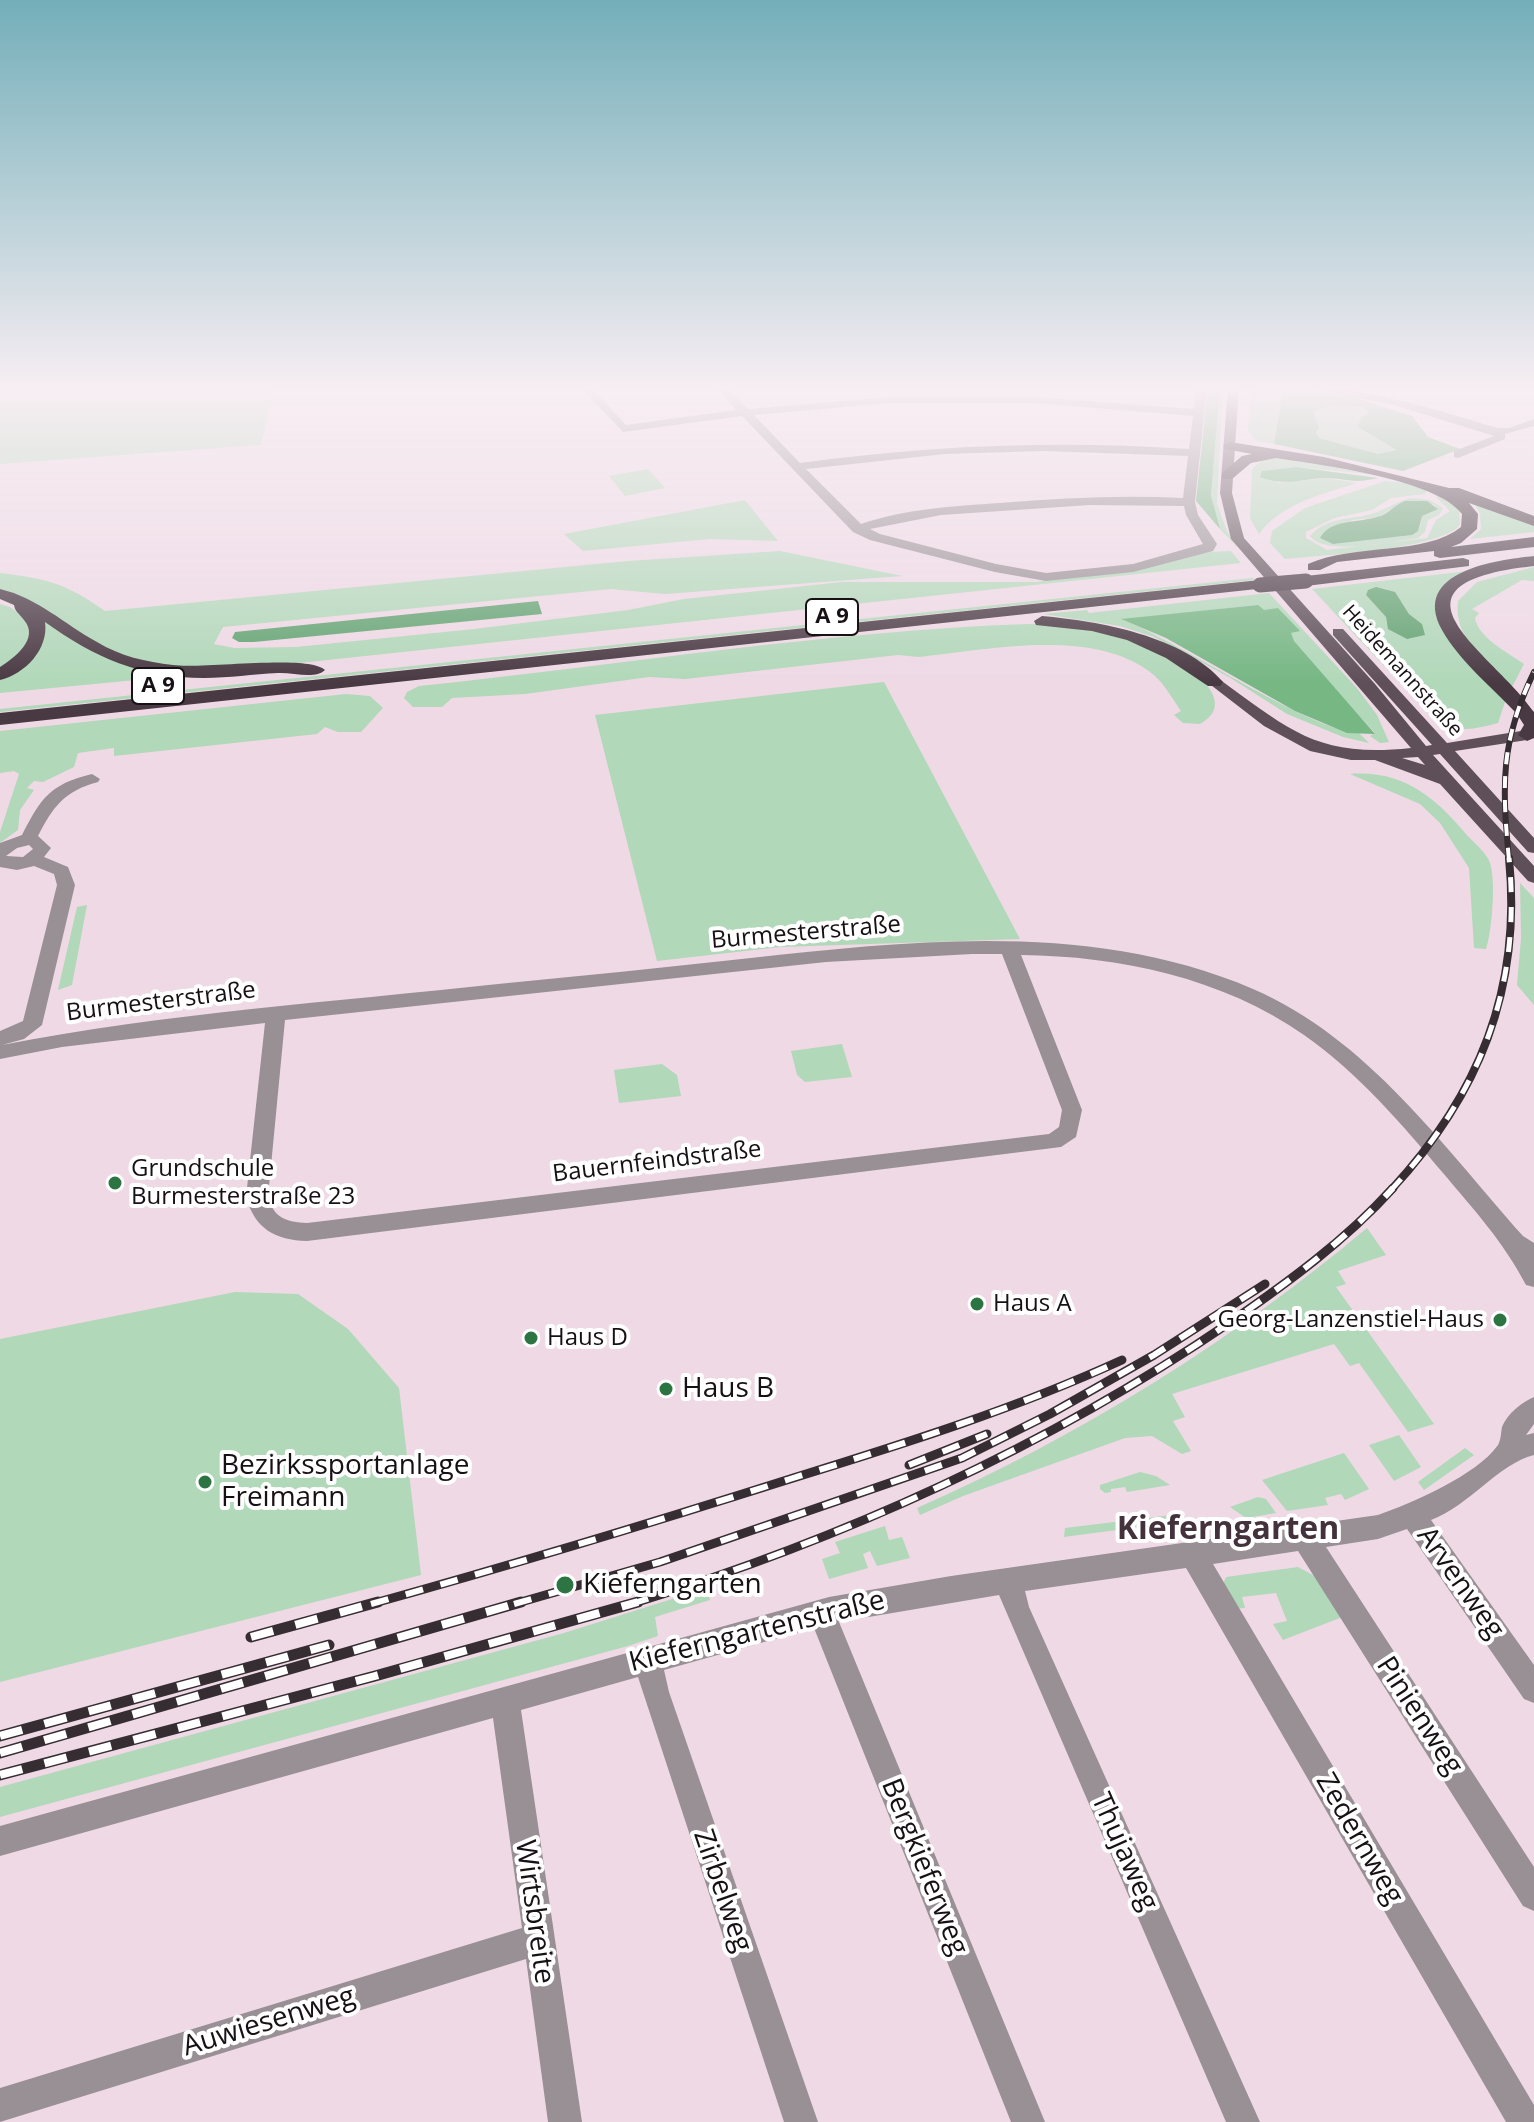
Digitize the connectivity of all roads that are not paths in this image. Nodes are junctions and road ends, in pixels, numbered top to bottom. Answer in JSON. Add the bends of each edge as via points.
{"nodes":[{"id":1,"x":814,"y":485,"type":"edge"},
{"id":2,"x":1191,"y":485,"type":"edge"},
{"id":3,"x":1227,"y":485,"type":"edge"},
{"id":4,"x":1431,"y":485,"type":"edge"},
{"id":5,"x":1432,"y":485,"type":"edge"},
{"id":6,"x":1189,"y":502,"type":"junction"},
{"id":7,"x":1534,"y":521,"type":"edge"},
{"id":8,"x":1235,"y":526,"type":"junction"},
{"id":9,"x":858,"y":529,"type":"junction"},
{"id":10,"x":1534,"y":542,"type":"edge"},
{"id":11,"x":1534,"y":558,"type":"edge"},
{"id":12,"x":1305,"y":572,"type":"junction"},
{"id":13,"x":1254,"y":580,"type":"junction"},
{"id":14,"x":0,"y":597,"type":"edge"},
{"id":15,"x":947,"y":619,"type":"junction"},
{"id":16,"x":316,"y":670,"type":"junction"},
{"id":17,"x":0,"y":675,"type":"edge"},
{"id":18,"x":1214,"y":682,"type":"joint"},
{"id":19,"x":1515,"y":697,"type":"junction"},
{"id":20,"x":0,"y":703,"type":"edge"},
{"id":21,"x":1534,"y":708,"type":"edge"},
{"id":22,"x":49,"y":714,"type":"junction"},
{"id":23,"x":0,"y":719,"type":"edge"},
{"id":24,"x":0,"y":729,"type":"edge"},
{"id":25,"x":1531,"y":734,"type":"edge"},
{"id":26,"x":1442,"y":748,"type":"junction"},
{"id":27,"x":1422,"y":750,"type":"junction"},
{"id":28,"x":1369,"y":754,"type":"junction"},
{"id":29,"x":92,"y":779,"type":"dead end"},
{"id":30,"x":1448,"y":783,"type":"junction"},
{"id":31,"x":28,"y":840,"type":"junction"},
{"id":32,"x":1534,"y":848,"type":"edge"},
{"id":33,"x":0,"y":853,"type":"edge"},
{"id":34,"x":12,"y":863,"type":"edge"},
{"id":35,"x":1534,"y":877,"type":"edge"},
{"id":36,"x":1009,"y":948,"type":"junction"},
{"id":37,"x":276,"y":1014,"type":"junction"},
{"id":38,"x":0,"y":1038,"type":"edge"},
{"id":39,"x":0,"y":1052,"type":"edge"},
{"id":40,"x":1524,"y":1248,"type":"edge"},
{"id":41,"x":1534,"y":1278,"type":"edge"},
{"id":42,"x":1534,"y":1408,"type":"edge"},
{"id":43,"x":1522,"y":1447,"type":"edge"},
{"id":44,"x":1413,"y":1516,"type":"junction"},
{"id":45,"x":1304,"y":1537,"type":"junction"},
{"id":46,"x":1193,"y":1555,"type":"junction"},
{"id":47,"x":1009,"y":1581,"type":"junction"},
{"id":48,"x":821,"y":1612,"type":"junction"},
{"id":49,"x":648,"y":1658,"type":"junction"},
{"id":50,"x":1534,"y":1689,"type":"edge"},
{"id":51,"x":505,"y":1701,"type":"junction"},
{"id":52,"x":0,"y":1841,"type":"edge"},
{"id":53,"x":1534,"y":1895,"type":"edge"},
{"id":54,"x":538,"y":1939,"type":"junction"},
{"id":55,"x":0,"y":2105,"type":"edge"},
{"id":56,"x":565,"y":2122,"type":"edge"},
{"id":57,"x":801,"y":2122,"type":"edge"},
{"id":58,"x":1028,"y":2122,"type":"edge"},
{"id":59,"x":1243,"y":2122,"type":"edge"},
{"id":60,"x":1525,"y":2122,"type":"edge"}],
"edges":[{"from":1,"to":9,"type":"street"},
{"from":2,"to":6,"type":"street"},
{"from":3,"to":8,"type":"main road","name":"Heidemannstraße"},
{"from":4,"to":12,"type":"highway","via":[[1460,501],[1470,514],[1469,529],[1455,540],[1334,558]]},
{"from":5,"to":7,"type":"highway"},
{"from":6,"to":9,"type":"street","via":[[973,509]]},
{"from":6,"to":9,"type":"street","via":[[1208,548],[1115,571],[1046,577],[899,544]]},
{"from":8,"to":26,"type":"main road","name":"Heidemannstraße"},
{"from":8,"to":27,"type":"main road","name":"Heidemannstraße","via":[[1245,550]]},
{"from":10,"to":12,"type":"highway","number":"A 9"},
{"from":11,"to":12,"type":"highway","number":"A 9"},
{"from":11,"to":19,"type":"highway","via":[[1466,577],[1453,584],[1443,602],[1446,624],[1456,638]]},
{"from":12,"to":13,"type":"highway","number":"A 9","bridge":true},
{"from":13,"to":15,"type":"highway","number":"A 9"},
{"from":13,"to":16,"type":"highway","number":"A 9"},
{"from":14,"to":16,"type":"highway","via":[[34,606],[95,651],[144,666],[193,672],[290,666]]},
{"from":14,"to":17,"type":"highway","via":[[24,608],[39,630],[32,650]]},
{"from":15,"to":18,"type":"highway","via":[[1070,623],[1123,632],[1164,647]]},
{"from":15,"to":22,"type":"highway","number":"A 9"},
{"from":16,"to":20,"type":"highway","number":"A 9"},
{"from":18,"to":28,"type":"main road","name":"Heidemannstraße","via":[[1317,747]]},
{"from":19,"to":21,"type":"highway"},
{"from":19,"to":25,"type":"highway","via":[[1533,725]]},
{"from":22,"to":23,"type":"highway","number":"A 9"},
{"from":22,"to":24,"type":"highway"},
{"from":25,"to":26,"type":"main road"},
{"from":26,"to":27,"type":"main road"},
{"from":26,"to":32,"type":"main road","name":"Heidemannstraße"},
{"from":27,"to":28,"type":"main road","name":"Heidemannstraße"},
{"from":27,"to":30,"type":"main road","name":"Heidemannstraße"},
{"from":28,"to":30,"type":"main road"},
{"from":29,"to":31,"type":"street","via":[[73,782],[52,797]]},
{"from":30,"to":35,"type":"main road","name":"Heidemannstraße"},
{"from":31,"to":33,"type":"street","via":[[14,842]]},
{"from":31,"to":34,"type":"street","via":[[42,848]]},
{"from":34,"to":38,"type":"street","via":[[62,871],[66,877],[32,1025]]},
{"from":36,"to":37,"type":"street","name":"Burmesterstraße","via":[[826,956]]},
{"from":36,"to":37,"type":"street","name":"Bauernfeindstraße","via":[[1072,1110],[1069,1131],[1054,1141],[307,1232],[286,1232],[267,1224],[257,1197]]},
{"from":36,"to":40,"type":"street","name":"Burmesterstraße","via":[[1120,955],[1167,965],[1213,979],[1280,1011],[1369,1077]]},
{"from":37,"to":39,"type":"street","name":"Burmesterstraße"},
{"from":40,"to":41,"type":"street","name":"Burmesterstraße"},
{"from":42,"to":43,"type":"street","name":"Kieferngartenstraße","via":[[1515,1426]]},
{"from":43,"to":44,"type":"street","name":"Kieferngartenstraße","via":[[1451,1498]]},
{"from":44,"to":45,"type":"street","name":"Kieferngartenstraße","via":[[1378,1527]]},
{"from":44,"to":50,"type":"street","name":"Arvenweg"},
{"from":45,"to":46,"type":"street","name":"Kieferngartenstraße"},
{"from":45,"to":53,"type":"street","name":"Pinienweg"},
{"from":46,"to":47,"type":"street","name":"Kieferngartenstraße"},
{"from":46,"to":60,"type":"street","name":"Zedernweg"},
{"from":47,"to":48,"type":"street","name":"Kieferngartenstraße"},
{"from":47,"to":59,"type":"street","name":"Thujaweg","via":[[1016,1608]]},
{"from":48,"to":49,"type":"street","name":"Kieferngartenstraße"},
{"from":48,"to":58,"type":"street","name":"Bergkieferweg"},
{"from":49,"to":51,"type":"street","name":"Kieferngartenstraße"},
{"from":49,"to":57,"type":"street","name":"Zirbelweg"},
{"from":51,"to":52,"type":"street","name":"Kieferngartenstraße"},
{"from":51,"to":54,"type":"street","name":"Wirtsbreite"},
{"from":54,"to":55,"type":"street","name":"Auwiesenweg"},
{"from":54,"to":56,"type":"street","name":"Wirtsbreite"}]}
